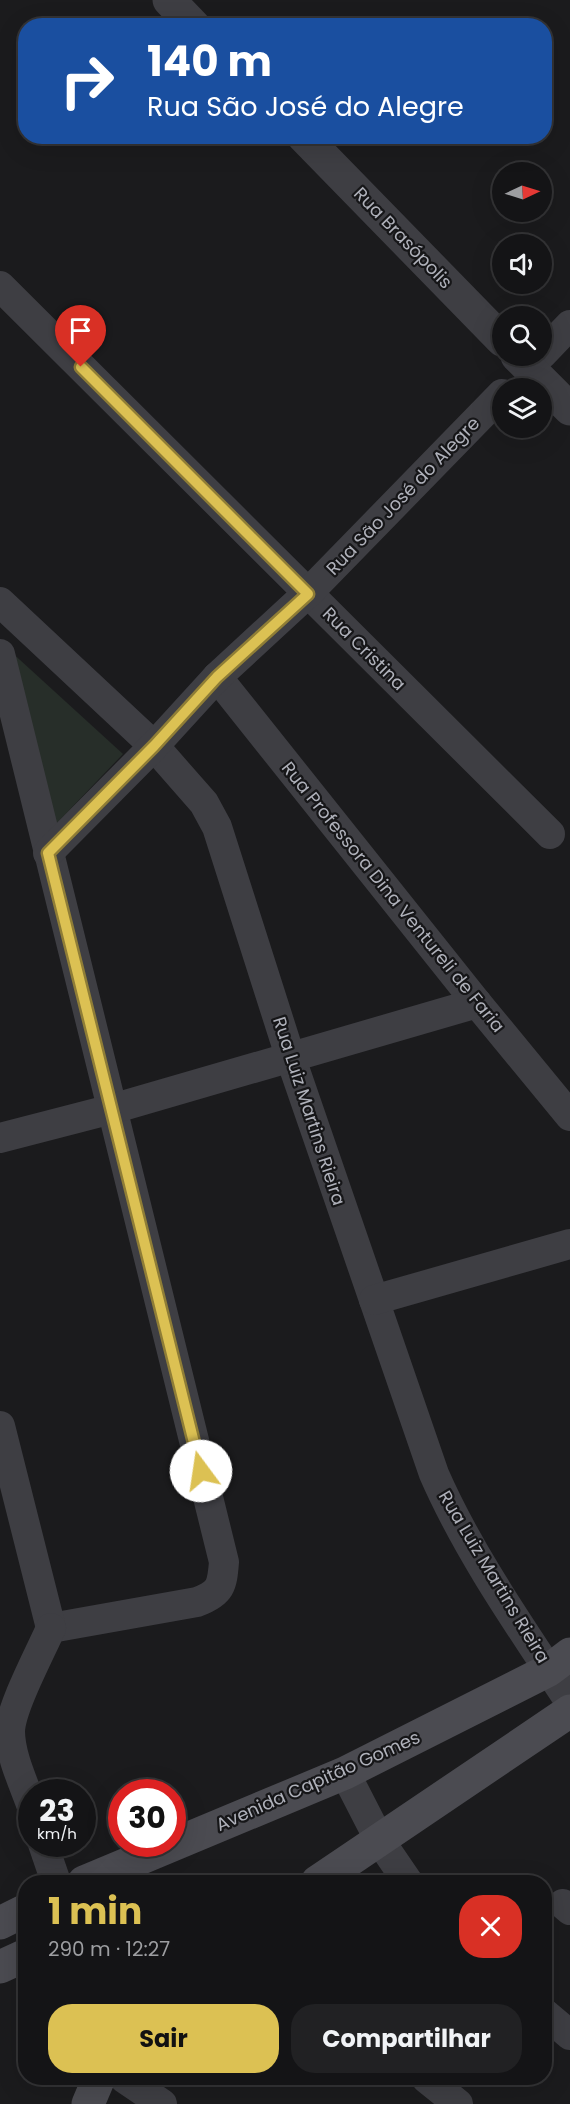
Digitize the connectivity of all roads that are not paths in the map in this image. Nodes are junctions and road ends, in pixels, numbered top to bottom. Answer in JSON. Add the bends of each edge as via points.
{"nodes":[{"id":1,"x":169,"y":0,"type":"edge"},
{"id":2,"x":186,"y":18,"type":"edge"},
{"id":3,"x":311,"y":144,"type":"edge"},
{"id":4,"x":0,"y":286,"type":"edge"},
{"id":5,"x":570,"y":325,"type":"edge"},
{"id":6,"x":492,"y":330,"type":"edge"},
{"id":7,"x":552,"y":341,"type":"edge"},
{"id":8,"x":529,"y":366,"type":"edge"},
{"id":9,"x":492,"y":404,"type":"edge"},
{"id":10,"x":570,"y":409,"type":"edge"},
{"id":11,"x":308,"y":594,"type":"junction"},
{"id":12,"x":0,"y":602,"type":"edge"},
{"id":13,"x":0,"y":654,"type":"edge"},
{"id":14,"x":217,"y":677,"type":"junction"},
{"id":15,"x":154,"y":746,"type":"junction"},
{"id":16,"x":550,"y":834,"type":"dead end"},
{"id":17,"x":48,"y":853,"type":"junction"},
{"id":18,"x":477,"y":1003,"type":"junction"},
{"id":19,"x":290,"y":1056,"type":"junction"},
{"id":20,"x":112,"y":1108,"type":"junction"},
{"id":21,"x":570,"y":1116,"type":"edge"},
{"id":22,"x":0,"y":1138,"type":"edge"},
{"id":23,"x":570,"y":1244,"type":"edge"},
{"id":24,"x":374,"y":1300,"type":"junction"},
{"id":25,"x":0,"y":1426,"type":"edge"},
{"id":26,"x":51,"y":1628,"type":"junction"},
{"id":27,"x":560,"y":1662,"type":"edge"},
{"id":28,"x":570,"y":1702,"type":"edge"},
{"id":29,"x":570,"y":1711,"type":"edge"},
{"id":30,"x":345,"y":1773,"type":"junction"},
{"id":31,"x":23,"y":1779,"type":"edge"},
{"id":32,"x":380,"y":1841,"type":"junction"},
{"id":33,"x":47,"y":1857,"type":"edge"},
{"id":34,"x":54,"y":1875,"type":"edge"},
{"id":35,"x":101,"y":1875,"type":"edge"},
{"id":36,"x":328,"y":1875,"type":"edge"},
{"id":37,"x":403,"y":1875,"type":"edge"},
{"id":38,"x":18,"y":1914,"type":"edge"},
{"id":39,"x":0,"y":1923,"type":"edge"},
{"id":40,"x":18,"y":1959,"type":"edge"},
{"id":41,"x":0,"y":1967,"type":"edge"},
{"id":42,"x":552,"y":2020,"type":"edge"},
{"id":43,"x":570,"y":2035,"type":"edge"},
{"id":44,"x":96,"y":2085,"type":"edge"},
{"id":45,"x":134,"y":2085,"type":"edge"},
{"id":46,"x":435,"y":2085,"type":"edge"},
{"id":47,"x":88,"y":2104,"type":"edge"},
{"id":48,"x":162,"y":2104,"type":"edge"},
{"id":49,"x":458,"y":2104,"type":"edge"}],
"edges":[{"from":1,"to":2,"type":"street"},
{"from":3,"to":6,"type":"street","name":"Rua Brasópolis"},
{"from":4,"to":11,"type":"street","name":"Rua Cristina"},
{"from":5,"to":7,"type":"street"},
{"from":8,"to":10,"type":"street"},
{"from":9,"to":11,"type":"street","name":"Rua São José do Alegre"},
{"from":11,"to":14,"type":"street","name":"Rua São José do Alegre"},
{"from":11,"to":16,"type":"street","name":"Rua Cristina"},
{"from":12,"to":15,"type":"street","name":"Rua Luiz Martins Rieira"},
{"from":13,"to":17,"type":"street"},
{"from":14,"to":15,"type":"street","name":"Rua São José do Alegre"},
{"from":14,"to":18,"type":"street","name":"Rua Professora Dina Ventureli de Faria"},
{"from":15,"to":17,"type":"street","name":"Rua São José do Alegre"},
{"from":15,"to":19,"type":"street","name":"Rua Luiz Martins Rieira","via":[[204,803],[217,827]]},
{"from":17,"to":20,"type":"street"},
{"from":18,"to":19,"type":"street"},
{"from":18,"to":21,"type":"street","name":"Rua Professora Dina Ventureli de Faria"},
{"from":19,"to":20,"type":"street"},
{"from":19,"to":24,"type":"street","name":"Rua Luiz Martins Rieira"},
{"from":20,"to":22,"type":"street"},
{"from":20,"to":26,"type":"street","via":[[224,1562],[223,1581],[215,1595],[197,1602]]},
{"from":23,"to":24,"type":"street"},
{"from":24,"to":27,"type":"street","name":"Rua Luiz Martins Rieira","via":[[451,1512]]},
{"from":25,"to":26,"type":"street"},
{"from":26,"to":31,"type":"street","via":[[14,1712],[10,1730]]},
{"from":27,"to":28,"type":"street","name":"Rua Luiz Martins Rieira"},
{"from":27,"to":30,"type":"main road","name":"Avenida Capitão Gomes"},
{"from":29,"to":32,"type":"main road"},
{"from":30,"to":32,"type":"street"},
{"from":30,"to":35,"type":"main road","name":"Avenida Capitão Gomes"},
{"from":32,"to":36,"type":"main road"},
{"from":32,"to":37,"type":"street"},
{"from":33,"to":34,"type":"street"},
{"from":38,"to":39,"type":"main road"},
{"from":40,"to":41,"type":"main road"},
{"from":42,"to":43,"type":"street"},
{"from":44,"to":47,"type":"main road"},
{"from":45,"to":48,"type":"street"},
{"from":46,"to":49,"type":"street"}]}
